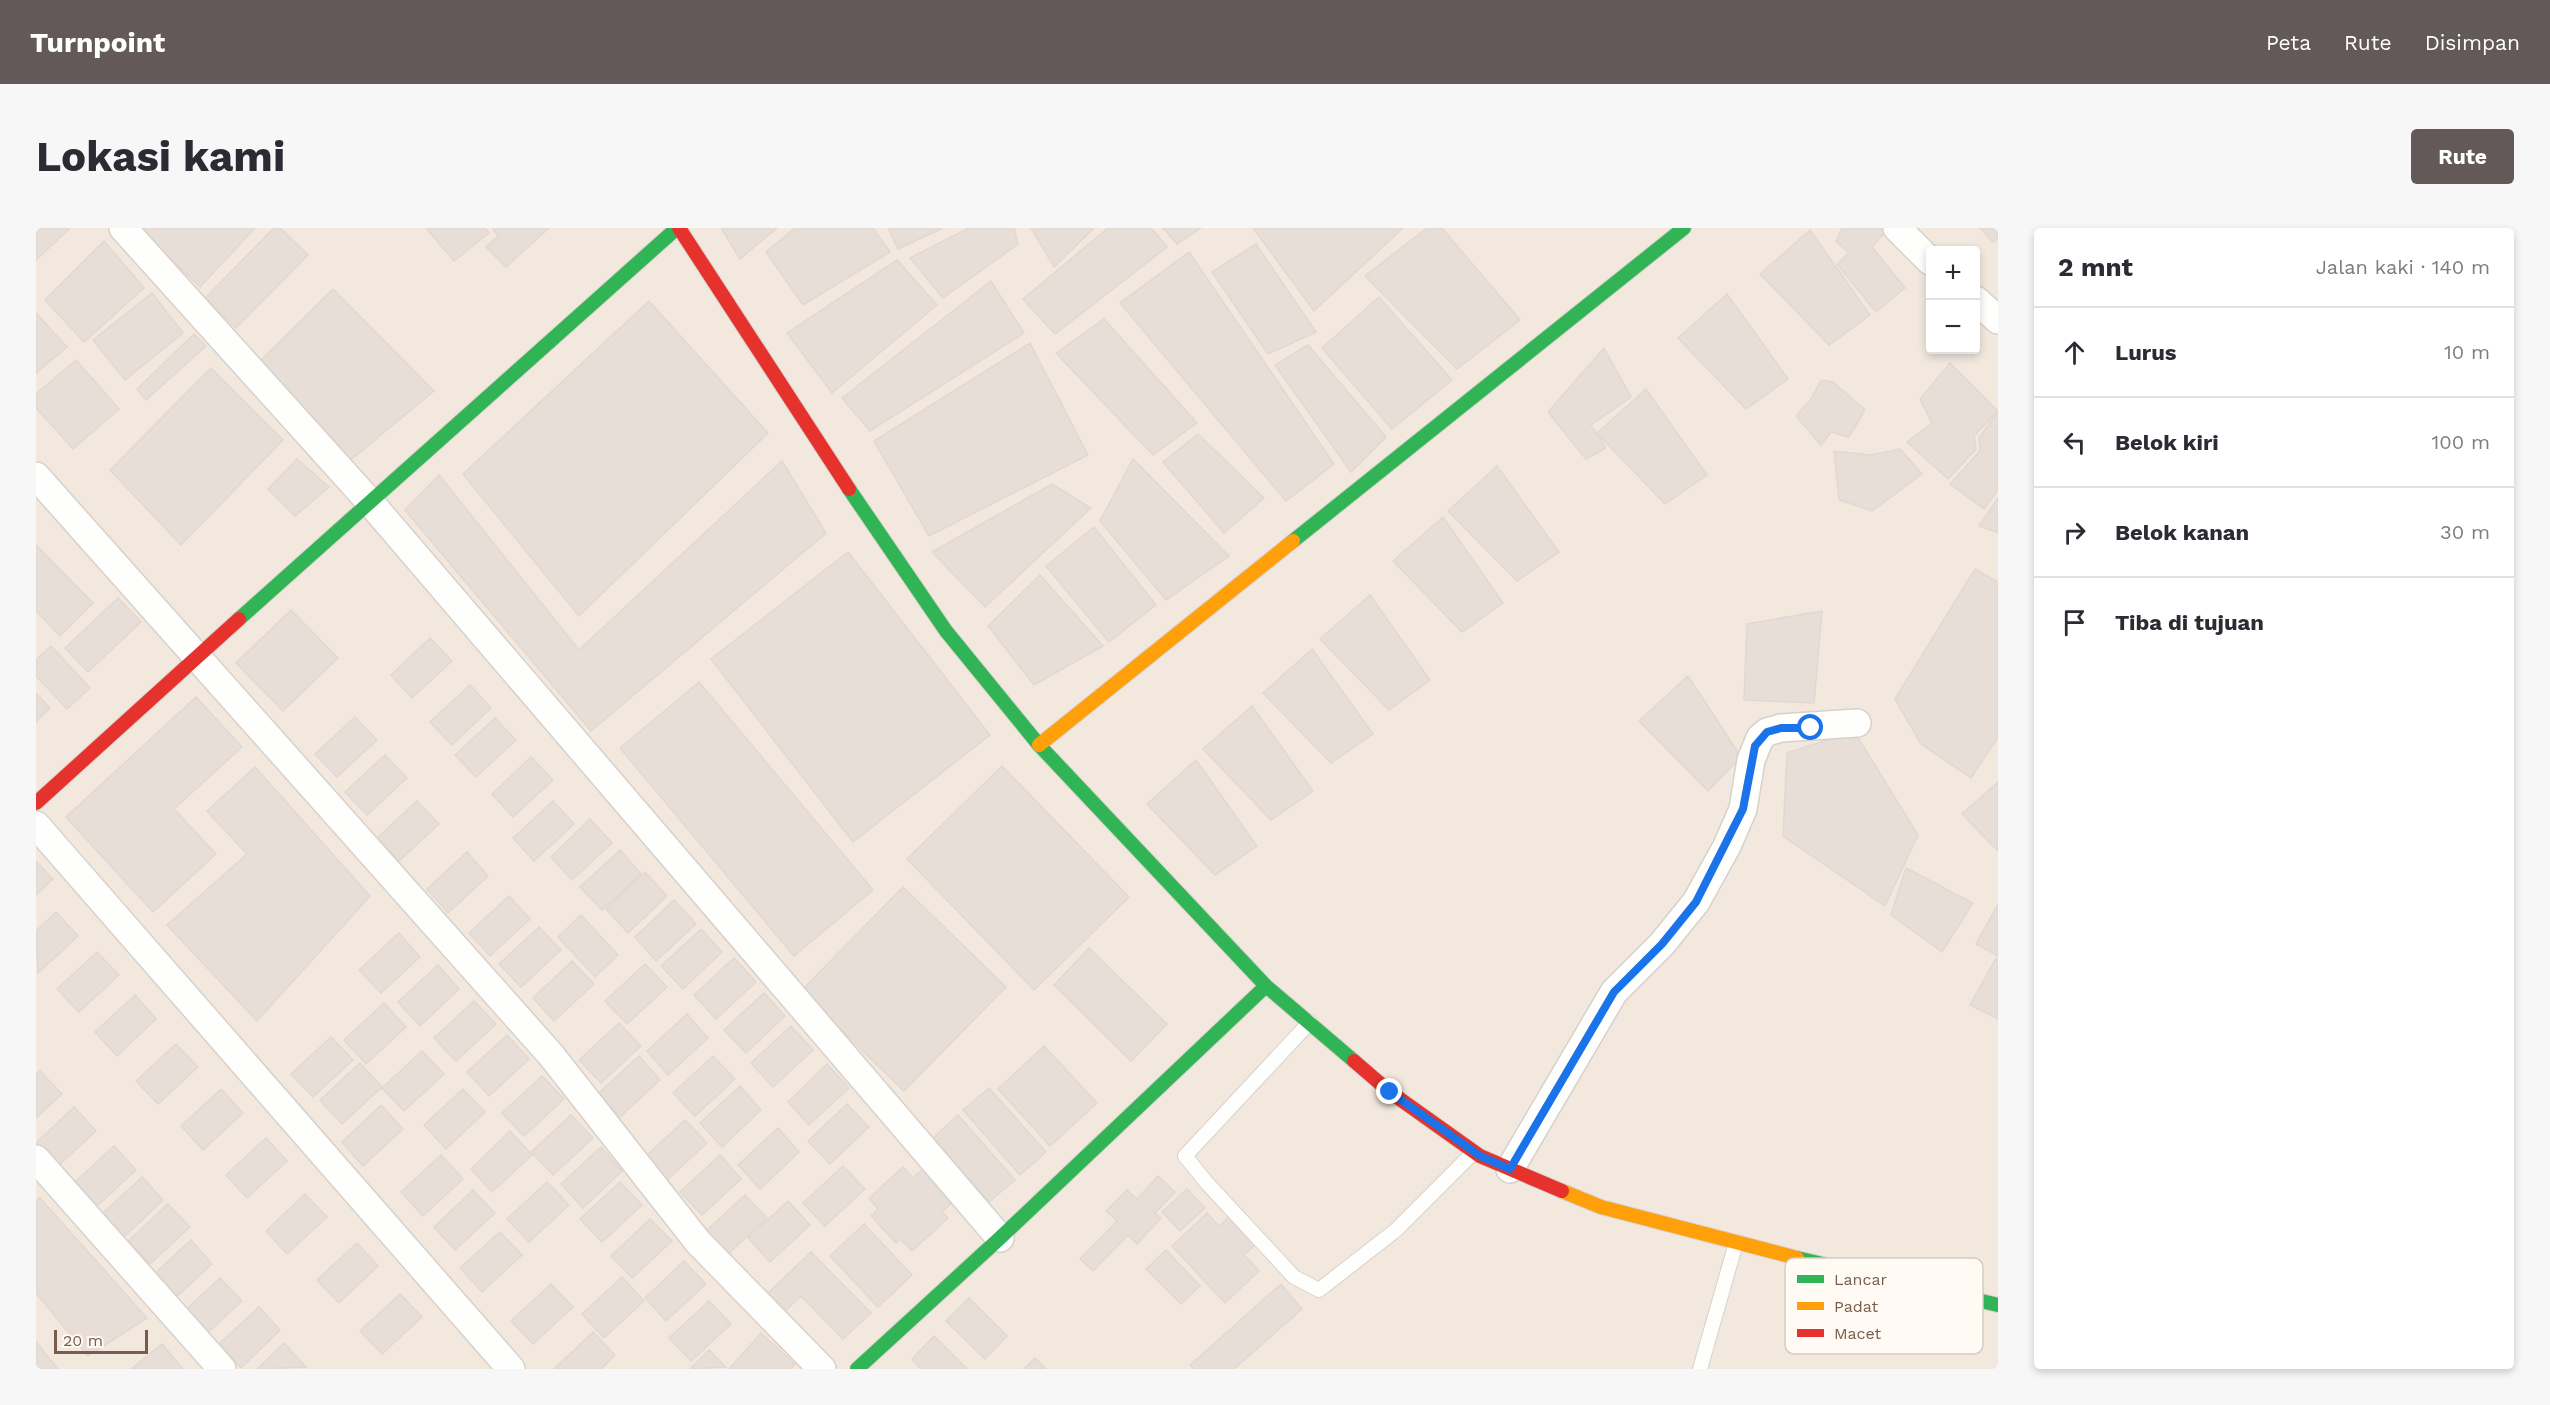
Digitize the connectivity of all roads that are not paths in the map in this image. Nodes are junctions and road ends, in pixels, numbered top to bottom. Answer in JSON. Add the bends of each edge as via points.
{"nodes":[{"id":1,"x":123,"y":228,"type":"edge"},
{"id":2,"x":678,"y":228,"type":"edge"},
{"id":3,"x":1684,"y":228,"type":"edge"},
{"id":4,"x":1897,"y":228,"type":"edge"},
{"id":5,"x":1926,"y":257,"type":"edge"},
{"id":6,"x":1980,"y":304,"type":"edge"},
{"id":7,"x":1998,"y":320,"type":"edge"},
{"id":8,"x":36,"y":476,"type":"edge"},
{"id":9,"x":369,"y":501,"type":"junction"},
{"id":10,"x":197,"y":656,"type":"junction"},
{"id":11,"x":1857,"y":723,"type":"dead end"},
{"id":12,"x":1038,"y":745,"type":"junction"},
{"id":13,"x":36,"y":803,"type":"edge"},
{"id":14,"x":36,"y":825,"type":"edge"},
{"id":15,"x":1266,"y":986,"type":"junction"},
{"id":16,"x":1310,"y":1022,"type":"junction"},
{"id":17,"x":1474,"y":1152,"type":"junction"},
{"id":18,"x":36,"y":1159,"type":"edge"},
{"id":19,"x":1510,"y":1169,"type":"junction"},
{"id":20,"x":1000,"y":1238,"type":"junction"},
{"id":21,"x":1736,"y":1243,"type":"junction"},
{"id":22,"x":1799,"y":1258,"type":"edge"},
{"id":23,"x":1983,"y":1301,"type":"edge"},
{"id":24,"x":1998,"y":1305,"type":"edge"},
{"id":25,"x":222,"y":1369,"type":"edge"},
{"id":26,"x":511,"y":1369,"type":"edge"},
{"id":27,"x":822,"y":1369,"type":"edge"},
{"id":28,"x":857,"y":1369,"type":"edge"},
{"id":29,"x":1700,"y":1369,"type":"edge"}],
"edges":[{"from":1,"to":9,"type":"street"},
{"from":2,"to":9,"type":"street"},
{"from":2,"to":12,"type":"street","via":[[946,631]]},
{"from":3,"to":12,"type":"street"},
{"from":4,"to":5,"type":"street"},
{"from":6,"to":7,"type":"street"},
{"from":8,"to":10,"type":"street"},
{"from":9,"to":10,"type":"street"},
{"from":9,"to":20,"type":"street"},
{"from":10,"to":13,"type":"street"},
{"from":10,"to":27,"type":"street","via":[[550,1055],[698,1242]]},
{"from":11,"to":19,"type":"street","via":[[1781,728],[1761,738],[1751,760],[1743,809],[1696,902],[1662,944],[1614,992]]},
{"from":12,"to":15,"type":"street"},
{"from":14,"to":26,"type":"street"},
{"from":15,"to":16,"type":"street"},
{"from":15,"to":20,"type":"street"},
{"from":16,"to":17,"type":"street","via":[[1390,1092]]},
{"from":16,"to":17,"type":"lane","via":[[1185,1156],[1294,1277],[1319,1290],[1396,1230]]},
{"from":17,"to":19,"type":"street"},
{"from":18,"to":25,"type":"street"},
{"from":19,"to":21,"type":"street","via":[[1601,1207]]},
{"from":20,"to":28,"type":"street"},
{"from":21,"to":22,"type":"street"},
{"from":21,"to":29,"type":"lane"},
{"from":23,"to":24,"type":"street"}]}
